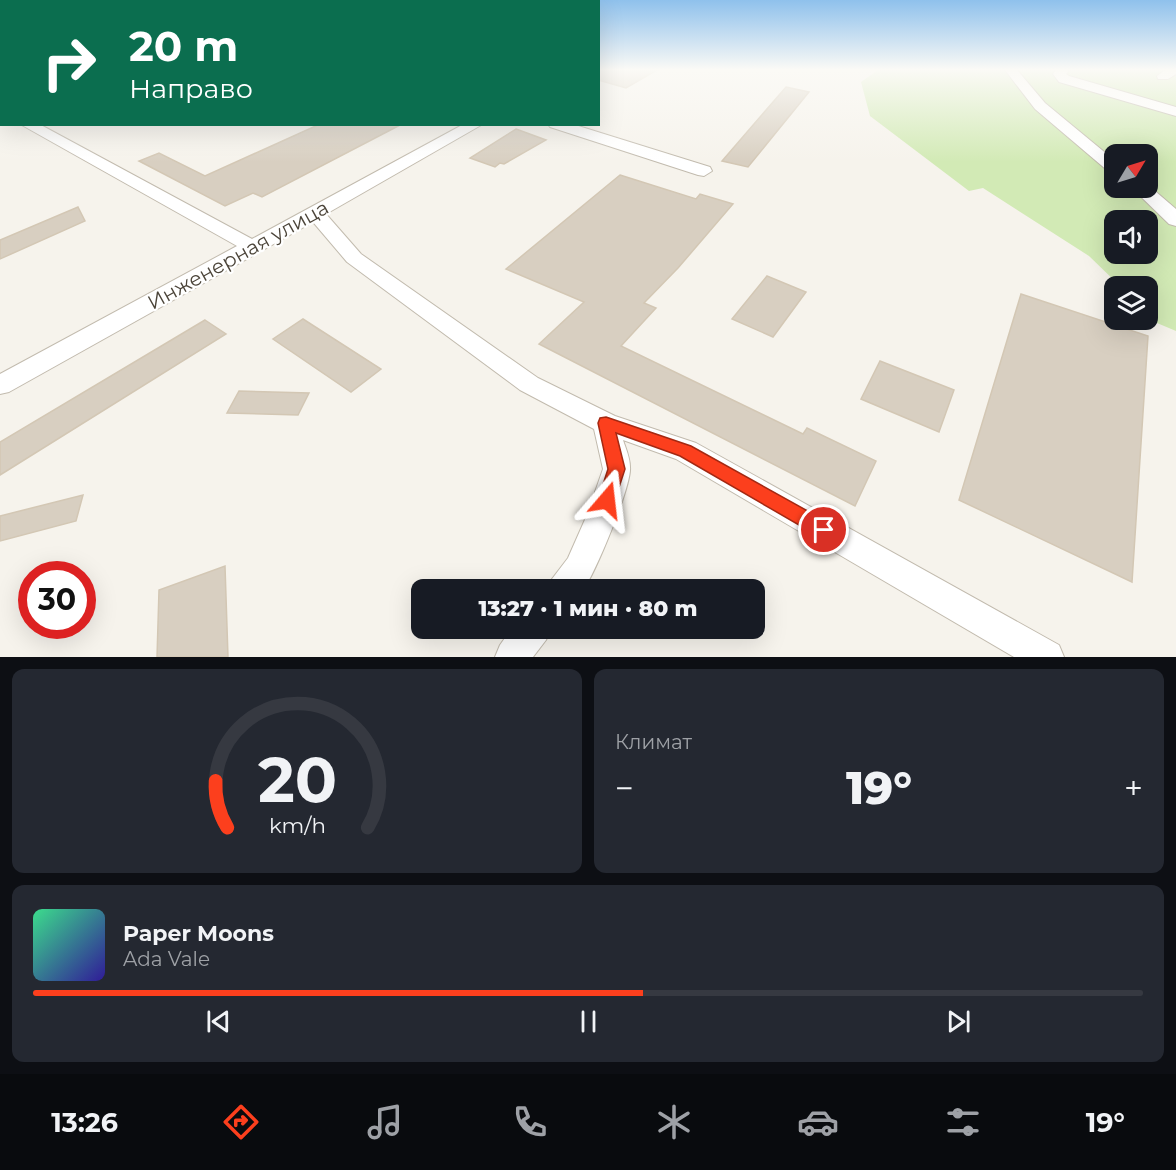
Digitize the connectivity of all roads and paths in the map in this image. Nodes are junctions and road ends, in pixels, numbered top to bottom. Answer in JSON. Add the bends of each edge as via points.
{"nodes":[{"id":1,"x":1036,"y":101,"type":"edge"},
{"id":2,"x":1138,"y":101,"type":"edge"},
{"id":3,"x":1176,"y":112,"type":"edge"},
{"id":4,"x":31,"y":126,"type":"edge"},
{"id":5,"x":472,"y":126,"type":"edge"},
{"id":6,"x":561,"y":126,"type":"edge"},
{"id":7,"x":1104,"y":160,"type":"edge"},
{"id":8,"x":704,"y":171,"type":"dead end"},
{"id":9,"x":1154,"y":198,"type":"edge"},
{"id":10,"x":315,"y":213,"type":"junction"},
{"id":11,"x":1176,"y":220,"type":"edge"},
{"id":12,"x":253,"y":247,"type":"junction"},
{"id":13,"x":0,"y":385,"type":"edge"},
{"id":14,"x":606,"y":423,"type":"junction"},
{"id":15,"x":571,"y":579,"type":"edge"},
{"id":16,"x":526,"y":639,"type":"edge"},
{"id":17,"x":512,"y":657,"type":"edge"},
{"id":18,"x":1047,"y":657,"type":"edge"}],
"edges":[{"from":1,"to":7,"type":"street"},
{"from":2,"to":3,"type":"street"},
{"from":4,"to":12,"type":"street"},
{"from":5,"to":10,"type":"street","name":"Инженерная улица"},
{"from":6,"to":8,"type":"street"},
{"from":9,"to":11,"type":"street"},
{"from":10,"to":12,"type":"street","name":"Инженерная улица"},
{"from":10,"to":14,"type":"street","via":[[354,258],[492,358],[529,384]]},
{"from":12,"to":13,"type":"street","name":"Инженерная улица"},
{"from":14,"to":15,"type":"street","via":[[616,469],[602,516]]},
{"from":14,"to":18,"type":"street","via":[[686,451]]},
{"from":16,"to":17,"type":"street"}]}
